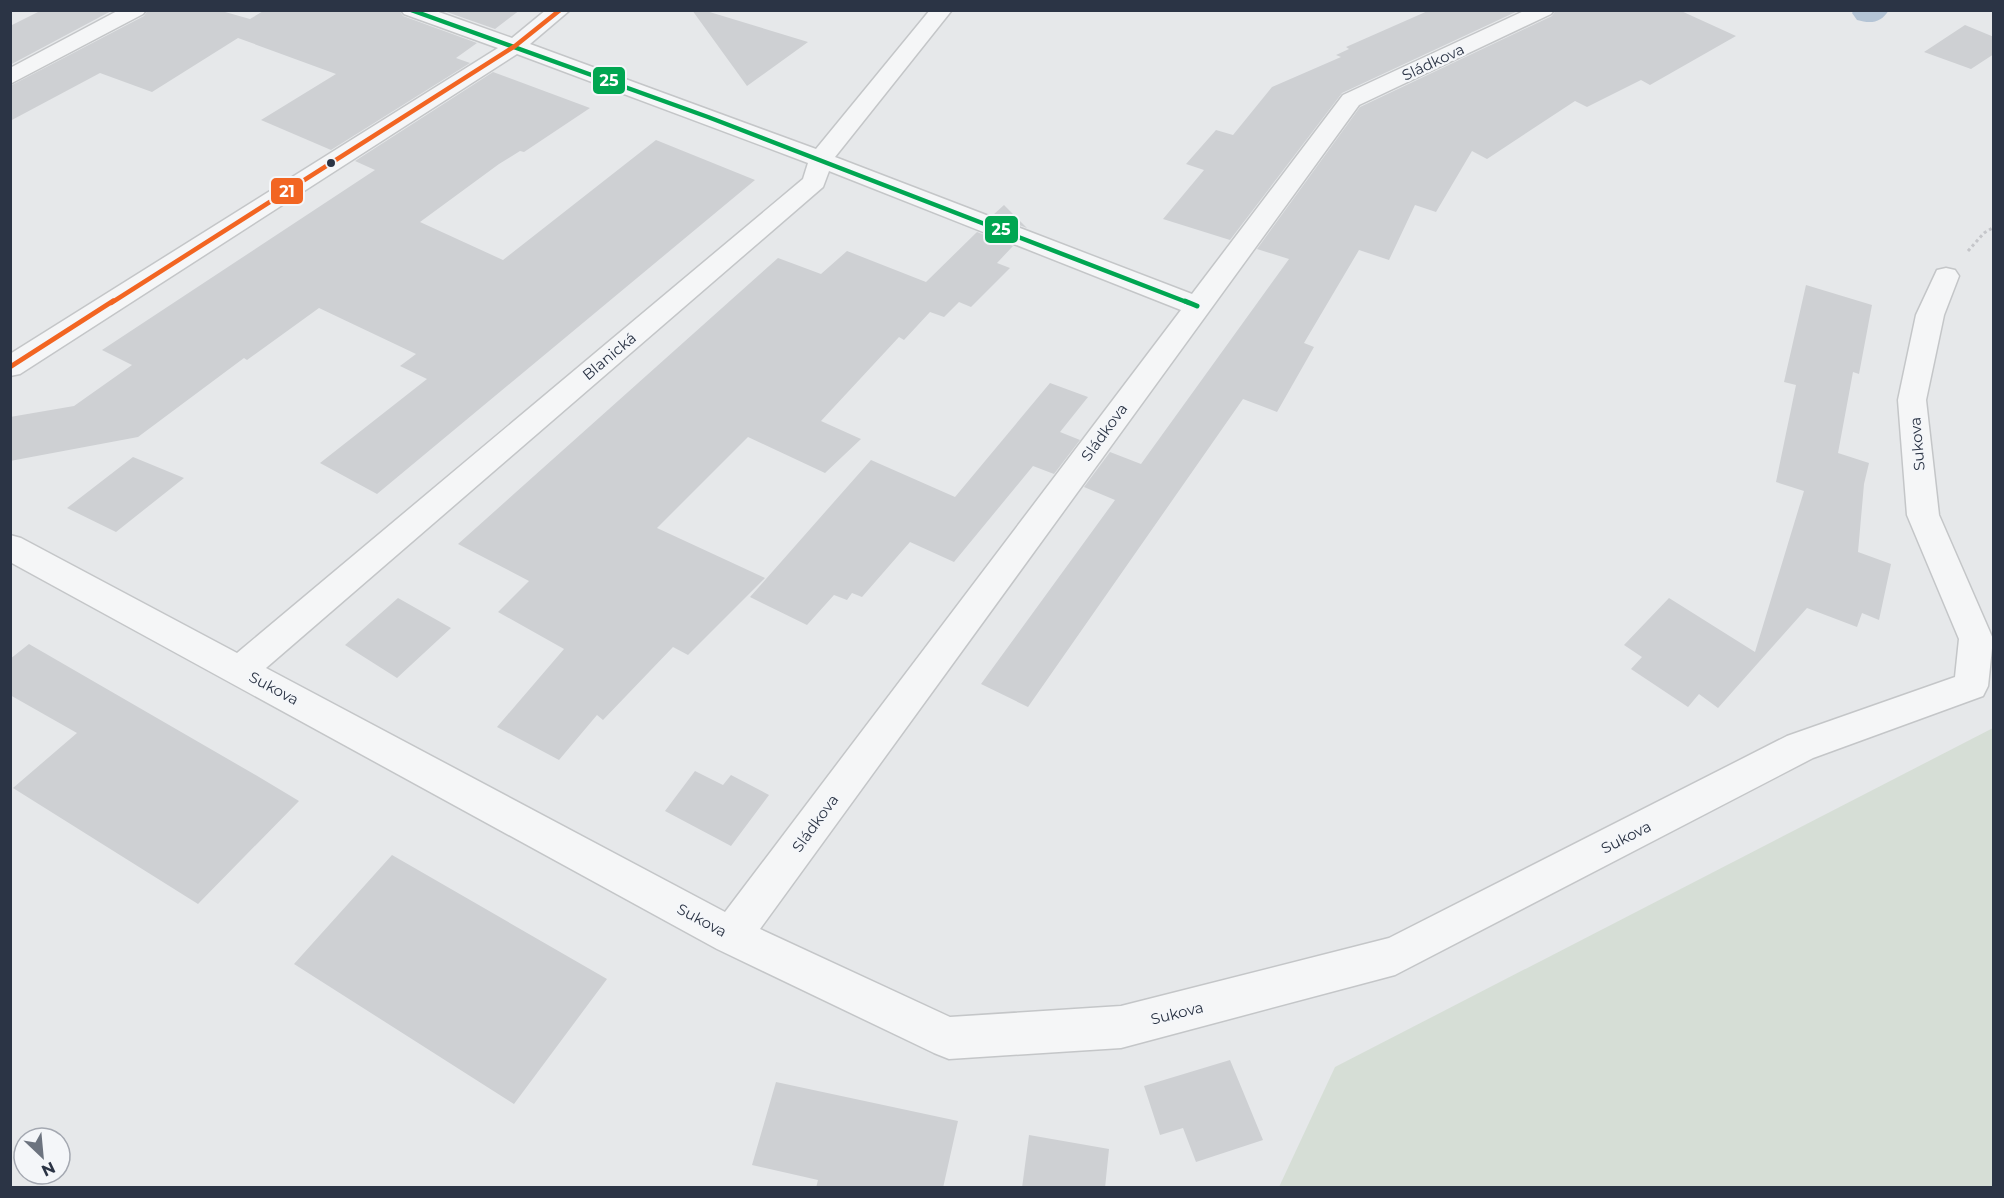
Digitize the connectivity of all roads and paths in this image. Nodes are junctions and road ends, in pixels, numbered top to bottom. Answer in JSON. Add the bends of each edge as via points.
{"nodes":[{"id":1,"x":136,"y":10,"type":"edge"},
{"id":2,"x":411,"y":10,"type":"edge"},
{"id":3,"x":560,"y":10,"type":"edge"},
{"id":4,"x":942,"y":10,"type":"edge"},
{"id":5,"x":1544,"y":10,"type":"edge"},
{"id":6,"x":515,"y":46,"type":"junction"},
{"id":7,"x":10,"y":77,"type":"edge"},
{"id":8,"x":821,"y":159,"type":"junction"},
{"id":9,"x":1946,"y":276,"type":"dead end"},
{"id":10,"x":1197,"y":306,"type":"junction"},
{"id":11,"x":10,"y":367,"type":"edge"},
{"id":12,"x":10,"y":547,"type":"edge"},
{"id":13,"x":240,"y":670,"type":"junction"},
{"id":14,"x":731,"y":936,"type":"junction"}],
"edges":[{"from":1,"to":7,"type":"street"},
{"from":2,"to":6,"type":"street"},
{"from":3,"to":6,"type":"street"},
{"from":4,"to":8,"type":"street","name":"Blanická"},
{"from":5,"to":10,"type":"street","name":"Sládkova","via":[[1351,100]]},
{"from":6,"to":8,"type":"street"},
{"from":6,"to":11,"type":"street"},
{"from":8,"to":10,"type":"street"},
{"from":8,"to":13,"type":"street","name":"Blanická","via":[[814,182]]},
{"from":9,"to":14,"type":"street","name":"Sukova","via":[[1930,315],[1912,400],[1923,515],[1976,639],[1971,686],[1800,747],[1395,957],[1121,1027],[950,1038]]},
{"from":10,"to":14,"type":"street","name":"Sládkova"},
{"from":12,"to":13,"type":"street","name":"Sukova"},
{"from":13,"to":14,"type":"street","name":"Sukova"}]}
